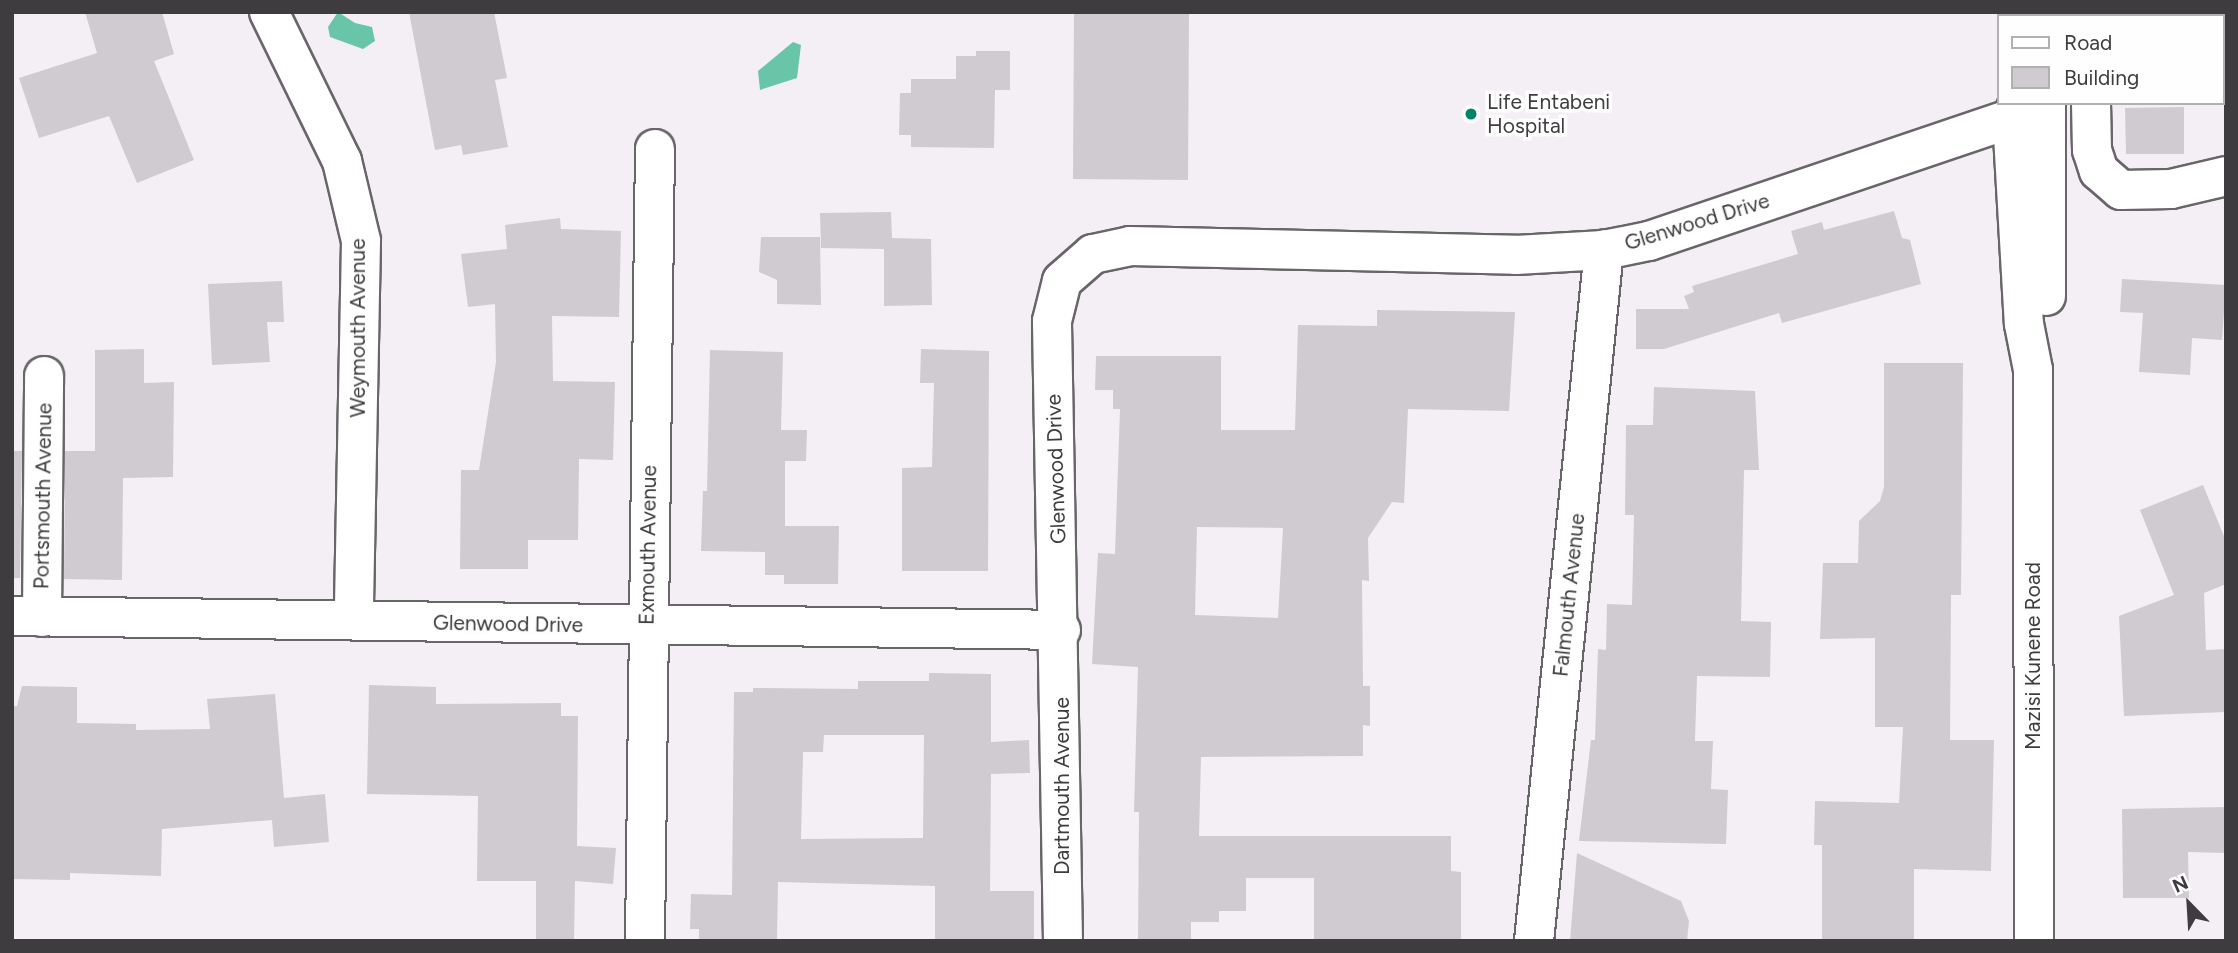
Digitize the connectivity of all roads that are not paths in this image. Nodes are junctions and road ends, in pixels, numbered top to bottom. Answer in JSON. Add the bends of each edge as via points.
{"nodes":[{"id":1,"x":270,"y":12,"type":"edge"},
{"id":2,"x":2091,"y":105,"type":"edge"},
{"id":3,"x":2031,"y":110,"type":"edge"},
{"id":4,"x":655,"y":149,"type":"dead end"},
{"id":5,"x":2226,"y":176,"type":"edge"},
{"id":6,"x":1604,"y":250,"type":"junction"},
{"id":7,"x":44,"y":376,"type":"dead end"},
{"id":8,"x":27,"y":617,"type":"edge"},
{"id":9,"x":354,"y":620,"type":"junction"},
{"id":10,"x":647,"y":628,"type":"junction"},
{"id":11,"x":1060,"y":630,"type":"junction"},
{"id":12,"x":645,"y":941,"type":"edge"},
{"id":13,"x":1063,"y":941,"type":"edge"},
{"id":14,"x":1534,"y":941,"type":"edge"},
{"id":15,"x":2034,"y":941,"type":"edge"}],
"edges":[{"from":1,"to":9,"type":"street","name":"Weymouth Avenue","via":[[342,161],[361,242]]},
{"from":2,"to":5,"type":"street","via":[[2092,149],[2099,171],[2121,190],[2171,189]]},
{"from":3,"to":6,"type":"street","name":"Glenwood Drive","via":[[1649,241]]},
{"from":3,"to":15,"type":"street","name":"Mazisi Kunene Road","via":[[2045,320],[2033,370]]},
{"from":4,"to":10,"type":"street","name":"Exmouth Avenue"},
{"from":6,"to":11,"type":"street","name":"Glenwood Drive","via":[[1516,255],[1130,246],[1093,254],[1062,281],[1052,321]]},
{"from":6,"to":14,"type":"street","name":"Falmouth Avenue"},
{"from":7,"to":8,"type":"street","name":"Portsmouth Avenue"},
{"from":8,"to":9,"type":"street","name":"Glenwood Drive"},
{"from":9,"to":10,"type":"street","name":"Glenwood Drive"},
{"from":10,"to":11,"type":"street","name":"Glenwood Drive"},
{"from":10,"to":12,"type":"street","name":"Exmouth Avenue"},
{"from":11,"to":13,"type":"street","name":"Dartmouth Avenue"}]}
